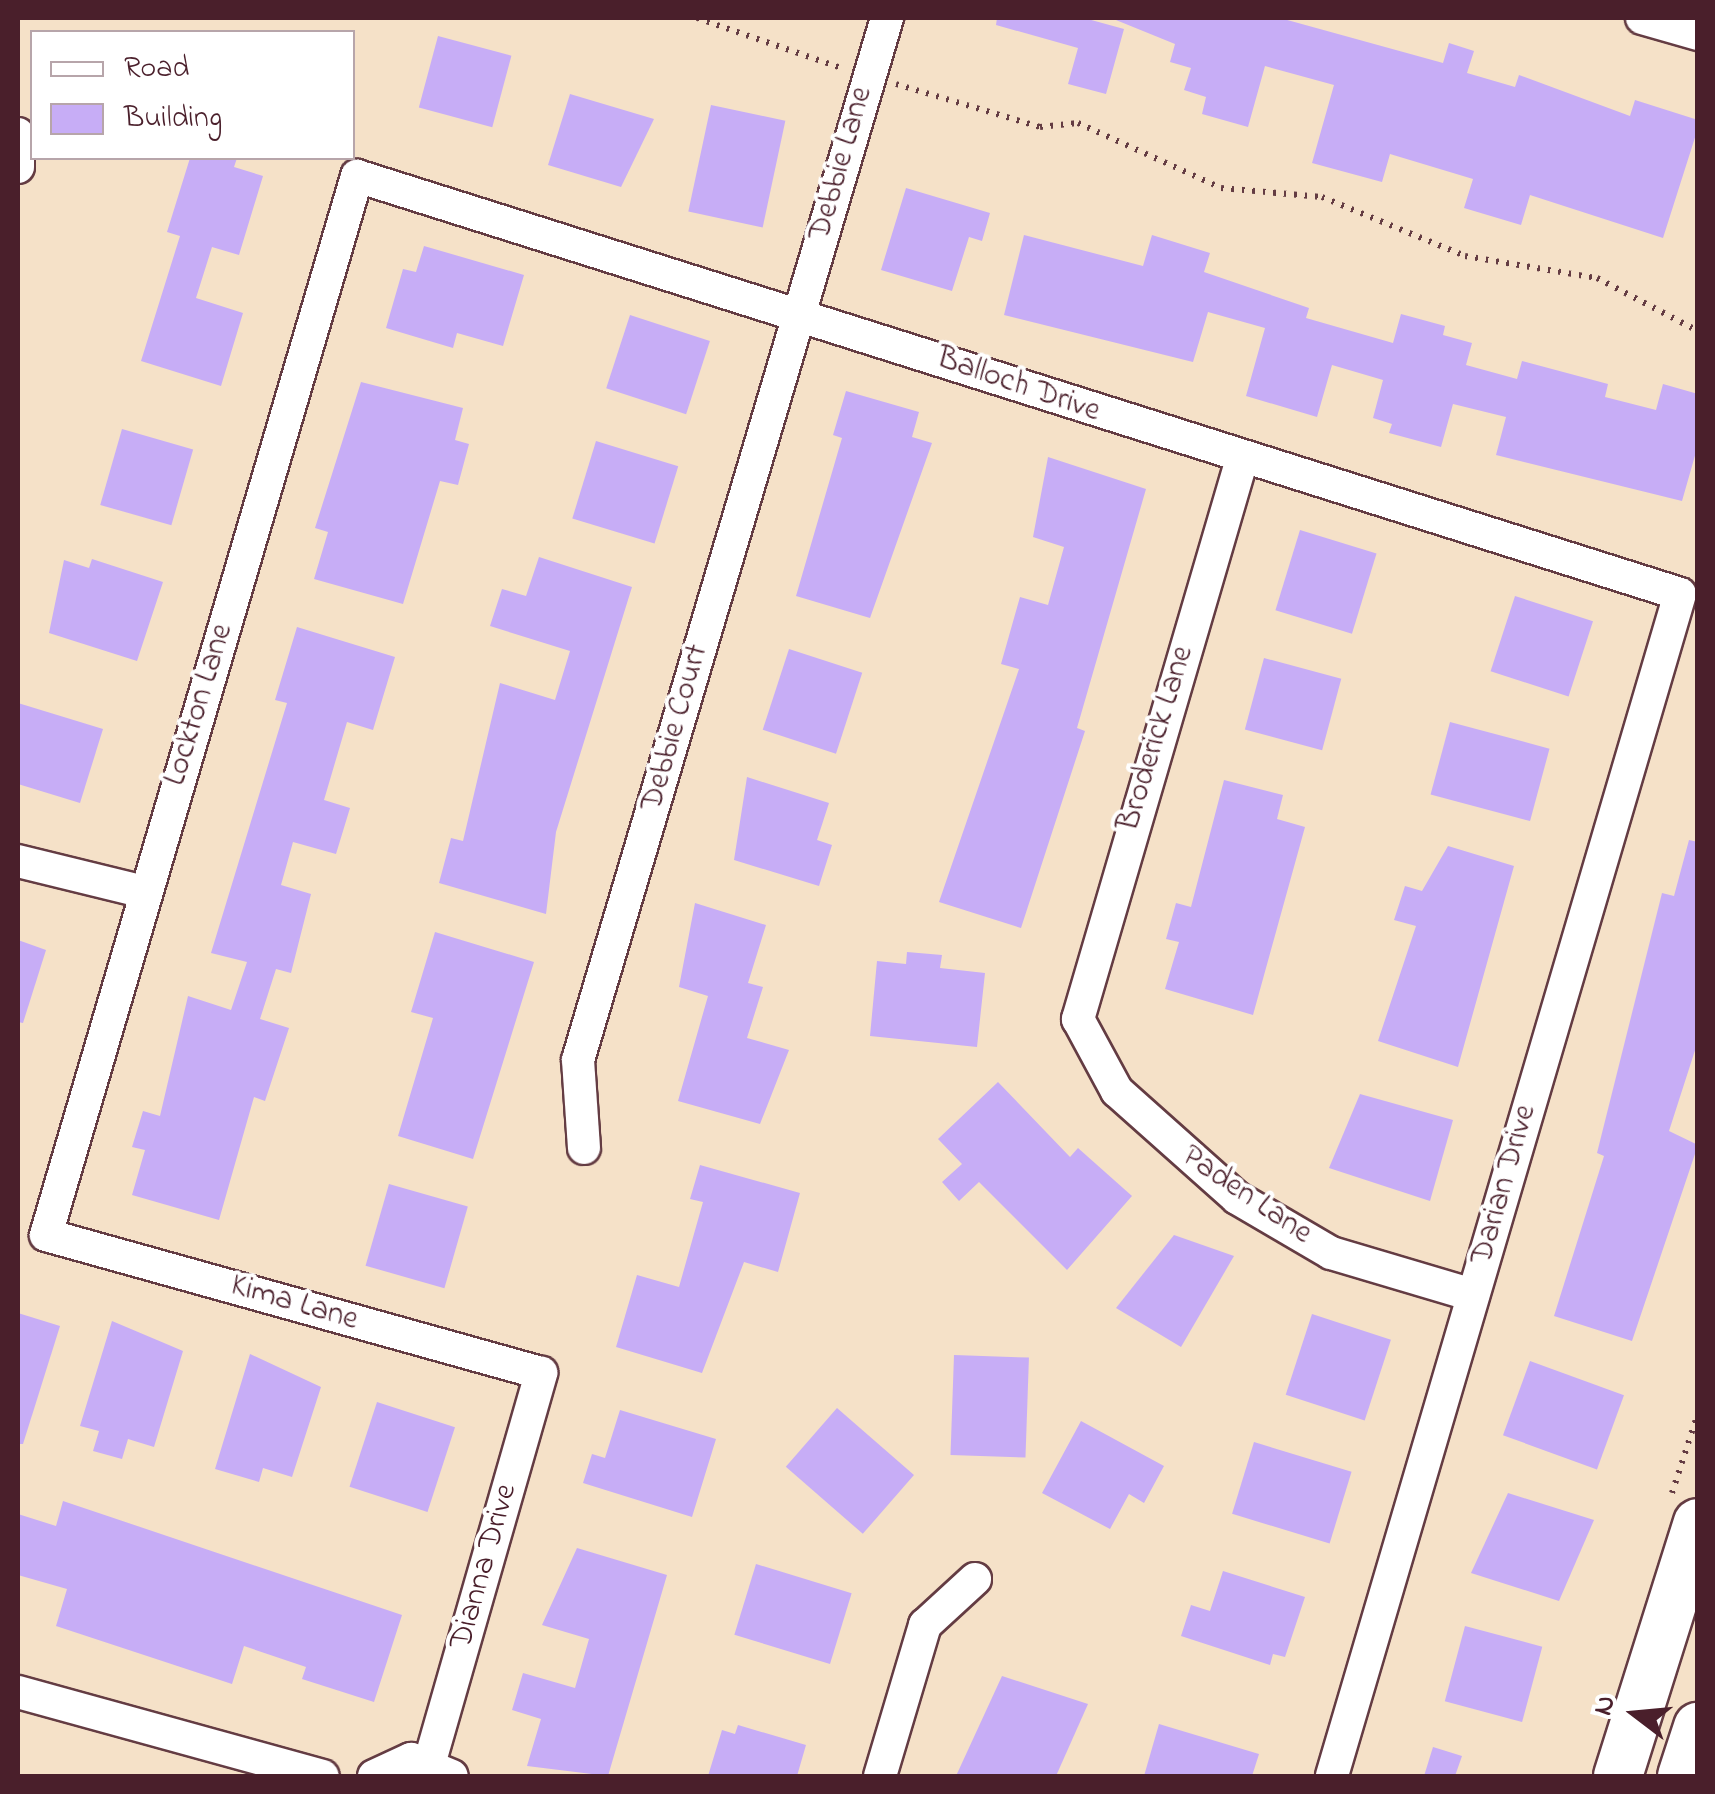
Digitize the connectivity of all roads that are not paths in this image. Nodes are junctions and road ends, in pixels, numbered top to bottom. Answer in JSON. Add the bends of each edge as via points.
{"nodes":[{"id":1,"x":887,"y":18,"type":"edge"},
{"id":2,"x":1642,"y":18,"type":"edge"},
{"id":3,"x":1698,"y":34,"type":"edge"},
{"id":4,"x":357,"y":176,"type":"joint"},
{"id":5,"x":798,"y":310,"type":"junction"},
{"id":6,"x":1242,"y":460,"type":"junction"},
{"id":7,"x":1680,"y":594,"type":"joint"},
{"id":8,"x":18,"y":860,"type":"edge"},
{"id":9,"x":144,"y":892,"type":"junction"},
{"id":10,"x":1078,"y":1019,"type":"joint"},
{"id":11,"x":584,"y":1148,"type":"dead end"},
{"id":12,"x":46,"y":1235,"type":"joint"},
{"id":13,"x":1472,"y":1295,"type":"junction"},
{"id":14,"x":541,"y":1373,"type":"joint"},
{"id":15,"x":1698,"y":1523,"type":"edge"},
{"id":16,"x":974,"y":1579,"type":"dead end"},
{"id":17,"x":18,"y":1692,"type":"edge"},
{"id":18,"x":1698,"y":1728,"type":"edge"},
{"id":19,"x":441,"y":1769,"type":"edge"},
{"id":20,"x":323,"y":1776,"type":"edge"},
{"id":21,"x":374,"y":1776,"type":"edge"},
{"id":22,"x":880,"y":1776,"type":"edge"},
{"id":23,"x":1332,"y":1776,"type":"edge"},
{"id":24,"x":1618,"y":1776,"type":"edge"},
{"id":25,"x":1682,"y":1776,"type":"edge"}],
"edges":[{"from":1,"to":5,"type":"street","name":"Debbie Lane"},
{"from":2,"to":3,"type":"street"},
{"from":4,"to":5,"type":"street","name":"Balloch Drive"},
{"from":4,"to":9,"type":"street","name":"Lockton Lane"},
{"from":5,"to":6,"type":"street","name":"Balloch Drive"},
{"from":5,"to":11,"type":"street","name":"Debbie Court","via":[[578,1060]]},
{"from":6,"to":7,"type":"street","name":"Balloch Drive"},
{"from":6,"to":10,"type":"street","name":"Broderick Lane"},
{"from":7,"to":13,"type":"street","name":"Darian Drive"},
{"from":8,"to":9,"type":"street"},
{"from":9,"to":12,"type":"street","name":"Lockton Lane"},
{"from":10,"to":13,"type":"street","name":"Paden Lane","via":[[1093,1058],[1128,1104],[1237,1198],[1331,1252]]},
{"from":12,"to":14,"type":"street","name":"Kima Lane"},
{"from":13,"to":23,"type":"street","name":"Darian Drive"},
{"from":14,"to":19,"type":"street","name":"Dianna Drive"},
{"from":15,"to":24,"type":"main road"},
{"from":16,"to":22,"type":"street","via":[[925,1626]]},
{"from":17,"to":20,"type":"street"},
{"from":18,"to":25,"type":"main road"},
{"from":19,"to":21,"type":"street","via":[[392,1763]]}]}
